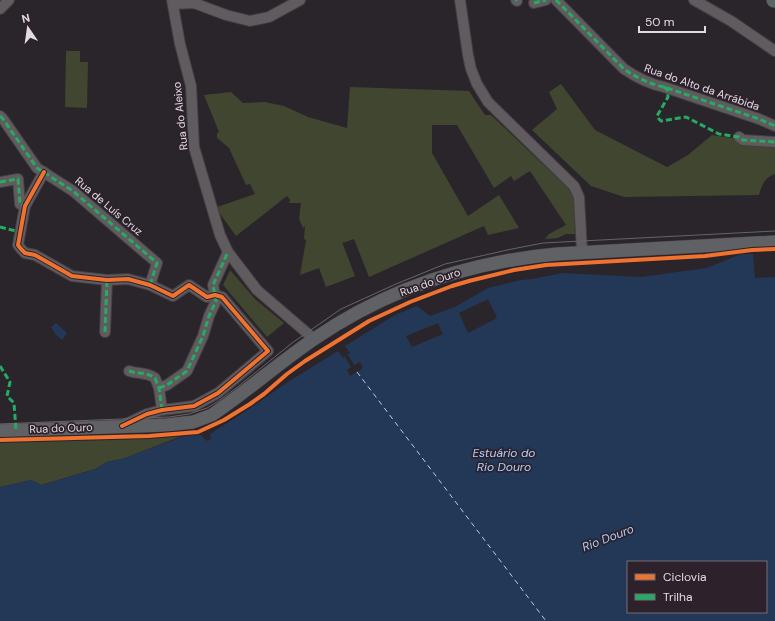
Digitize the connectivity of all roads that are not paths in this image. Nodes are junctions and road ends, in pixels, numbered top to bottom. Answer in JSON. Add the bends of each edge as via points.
{"nodes":[{"id":1,"x":9,"y":0,"type":"edge"},
{"id":2,"x":300,"y":0,"type":"edge"},
{"id":3,"x":460,"y":0,"type":"edge"},
{"id":4,"x":546,"y":0,"type":"edge"},
{"id":5,"x":556,"y":0,"type":"edge"},
{"id":6,"x":694,"y":0,"type":"edge"},
{"id":7,"x":172,"y":2,"type":"edge"},
{"id":8,"x":534,"y":3,"type":"dead end"},
{"id":9,"x":0,"y":9,"type":"edge"},
{"id":10,"x":775,"y":51,"type":"edge"},
{"id":11,"x":0,"y":116,"type":"edge"},
{"id":12,"x":775,"y":126,"type":"edge"},
{"id":13,"x":739,"y":137,"type":"dead end"},
{"id":14,"x":775,"y":142,"type":"edge"},
{"id":15,"x":44,"y":172,"type":"junction"},
{"id":16,"x":0,"y":182,"type":"edge"},
{"id":17,"x":25,"y":206,"type":"junction"},
{"id":18,"x":775,"y":242,"type":"edge"},
{"id":19,"x":228,"y":252,"type":"junction"},
{"id":20,"x":582,"y":252,"type":"junction"},
{"id":21,"x":107,"y":280,"type":"junction"},
{"id":22,"x":150,"y":285,"type":"junction"},
{"id":23,"x":215,"y":295,"type":"junction"},
{"id":24,"x":105,"y":332,"type":"dead end"},
{"id":25,"x":314,"y":339,"type":"junction"},
{"id":26,"x":129,"y":372,"type":"dead end"},
{"id":27,"x":159,"y":388,"type":"junction"},
{"id":28,"x":162,"y":410,"type":"junction"},
{"id":29,"x":122,"y":426,"type":"junction"},
{"id":30,"x":0,"y":431,"type":"edge"}],
"edges":[{"from":1,"to":9,"type":"street"},
{"from":2,"to":7,"type":"street","via":[[269,17],[250,21],[194,3]]},
{"from":3,"to":20,"type":"street","via":[[471,69],[488,102],[574,186],[579,197]]},
{"from":4,"to":8,"type":"street"},
{"from":5,"to":12,"type":"street","name":"Rua do Alto da Arrábida","via":[[624,70],[636,77]]},
{"from":6,"to":10,"type":"street"},
{"from":7,"to":19,"type":"street","name":"Rua do Aleixo","via":[[191,86],[194,148],[220,235]]},
{"from":11,"to":15,"type":"street","name":"Rua de Luís Cruz","via":[[37,168]]},
{"from":13,"to":14,"type":"street","via":[[743,140]]},
{"from":15,"to":17,"type":"street"},
{"from":15,"to":22,"type":"street","name":"Rua de Luís Cruz","via":[[79,195],[157,263]]},
{"from":16,"to":17,"type":"street","via":[[18,180],[20,204]]},
{"from":17,"to":21,"type":"street","via":[[18,245],[21,250],[72,276]]},
{"from":18,"to":20,"type":"main road","name":"Rua do Ouro"},
{"from":19,"to":23,"type":"street","via":[[213,285]]},
{"from":19,"to":25,"type":"street","name":"Rua do Aleixo","via":[[257,290]]},
{"from":20,"to":25,"type":"main road","name":"Rua do Ouro","via":[[529,256],[476,266],[422,282],[365,308]]},
{"from":21,"to":22,"type":"street","via":[[128,279]]},
{"from":21,"to":24,"type":"street"},
{"from":22,"to":23,"type":"street","via":[[173,296],[190,285],[207,297]]},
{"from":23,"to":27,"type":"street","via":[[216,301],[187,371],[167,386]]},
{"from":23,"to":28,"type":"street","name":"Rua do Ouro","via":[[222,297],[268,351],[218,393],[194,406]]},
{"from":25,"to":29,"type":"main road","name":"Rua do Ouro","via":[[212,415],[192,422]]},
{"from":26,"to":27,"type":"street","via":[[152,375]]},
{"from":27,"to":28,"type":"street"},
{"from":28,"to":29,"type":"street","name":"Rua do Ouro"},
{"from":29,"to":30,"type":"main road","name":"Rua do Ouro"}]}
